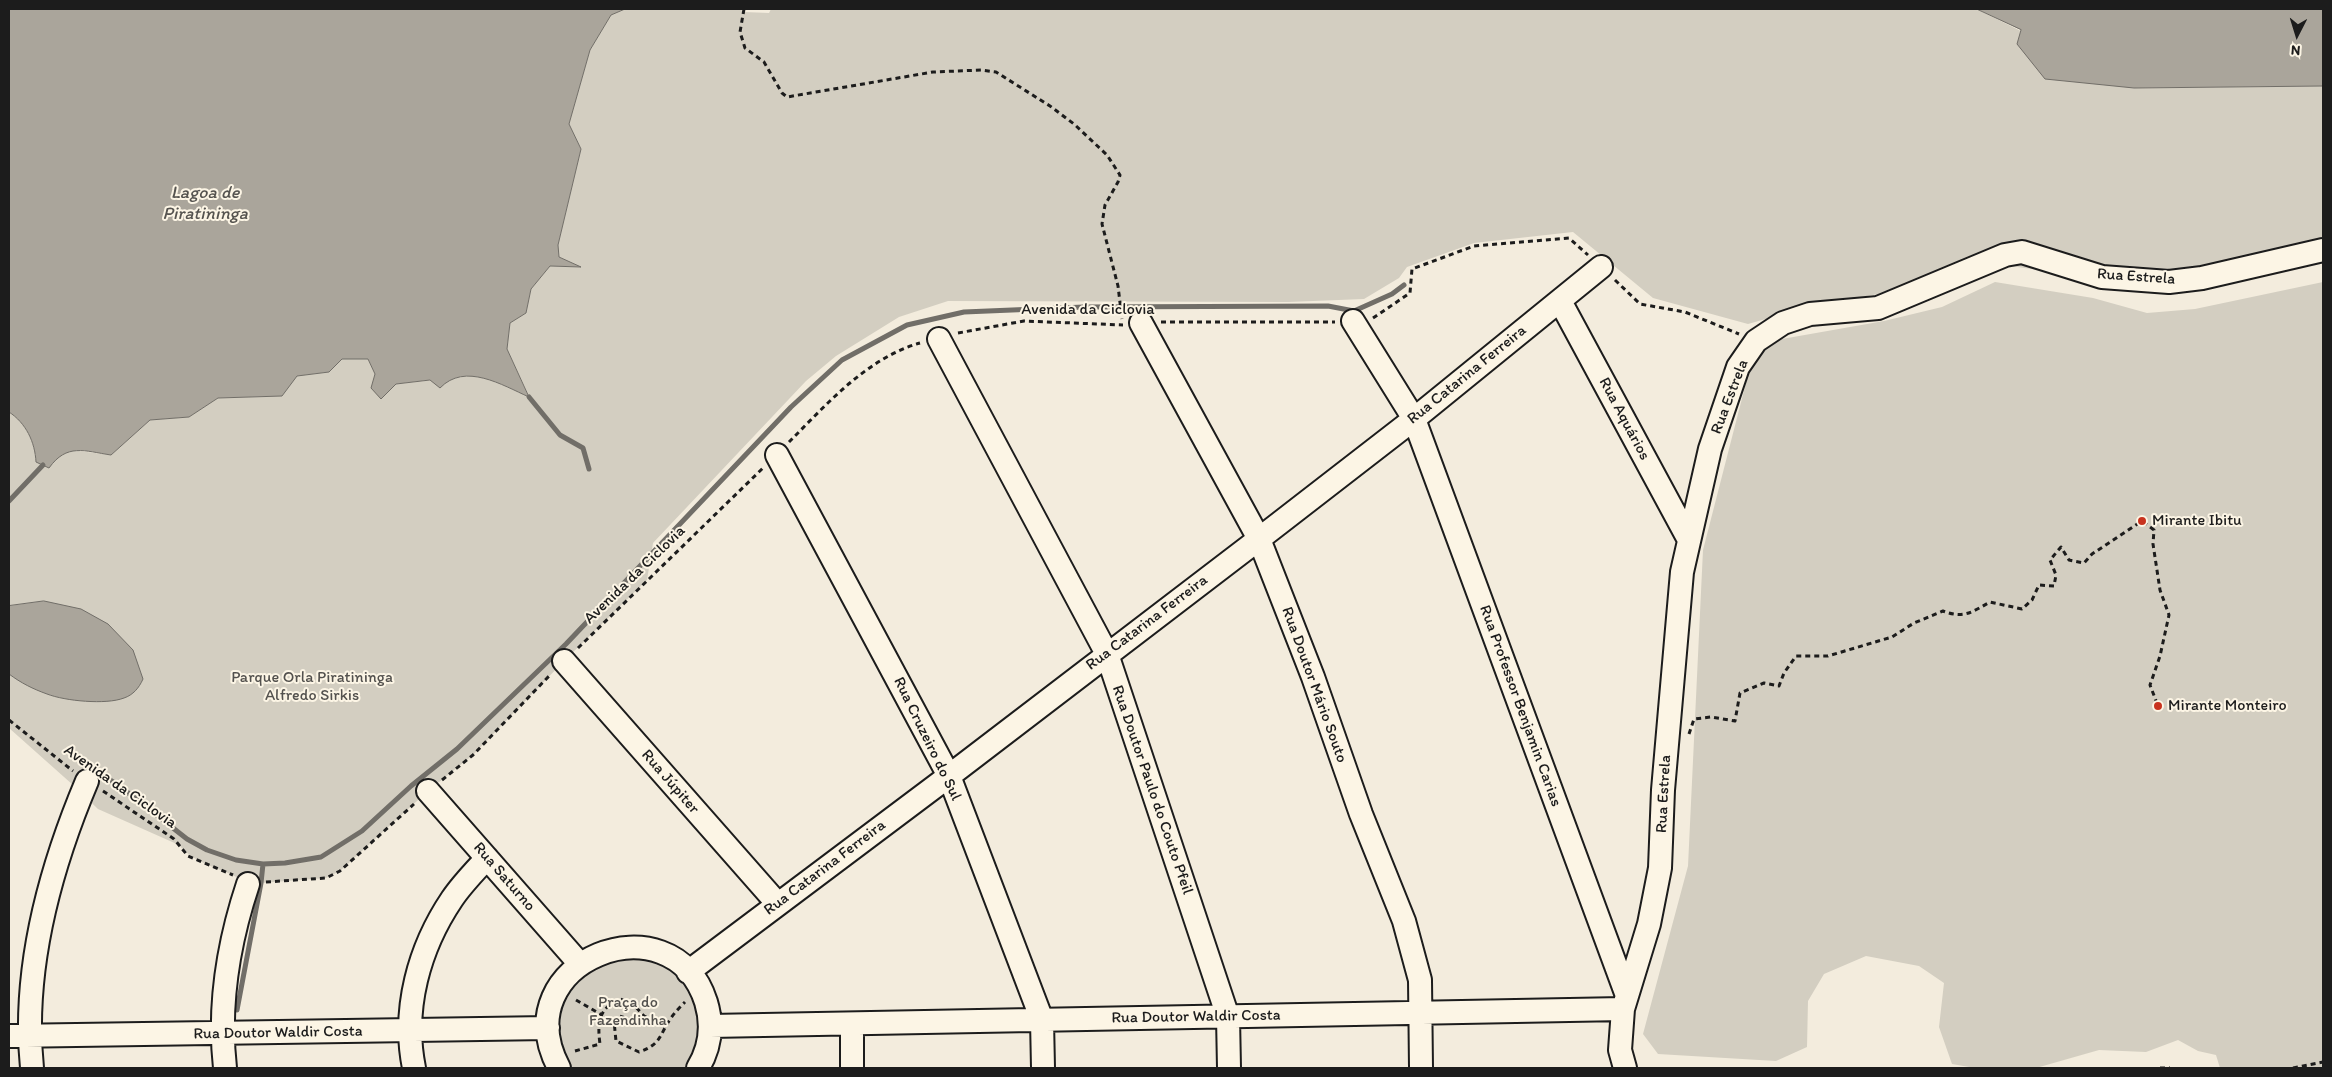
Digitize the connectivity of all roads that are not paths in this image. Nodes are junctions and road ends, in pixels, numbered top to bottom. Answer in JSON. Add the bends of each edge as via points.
{"nodes":[{"id":1,"x":2323,"y":250,"type":"edge"},
{"id":2,"x":1601,"y":267,"type":"road end"},
{"id":3,"x":1560,"y":301,"type":"junction"},
{"id":4,"x":1353,"y":321,"type":"road end"},
{"id":5,"x":1141,"y":323,"type":"road end"},
{"id":6,"x":939,"y":338,"type":"road end"},
{"id":7,"x":1414,"y":419,"type":"junction"},
{"id":8,"x":777,"y":455,"type":"road end"},
{"id":9,"x":1688,"y":538,"type":"junction"},
{"id":10,"x":1259,"y":539,"type":"junction"},
{"id":11,"x":1107,"y":654,"type":"junction"},
{"id":12,"x":564,"y":661,"type":"road end"},
{"id":13,"x":949,"y":776,"type":"junction"},
{"id":14,"x":87,"y":782,"type":"road end"},
{"id":15,"x":428,"y":792,"type":"road end"},
{"id":16,"x":487,"y":858,"type":"junction"},
{"id":17,"x":248,"y":884,"type":"road end"},
{"id":18,"x":777,"y":903,"type":"junction"},
{"id":19,"x":580,"y":963,"type":"junction"},
{"id":20,"x":694,"y":980,"type":"junction"},
{"id":21,"x":1624,"y":1001,"type":"junction"},
{"id":22,"x":1421,"y":1013,"type":"junction"},
{"id":23,"x":1228,"y":1016,"type":"junction"},
{"id":24,"x":1042,"y":1020,"type":"junction"},
{"id":25,"x":852,"y":1024,"type":"junction"},
{"id":26,"x":710,"y":1026,"type":"junction"},
{"id":27,"x":548,"y":1028,"type":"junction"},
{"id":28,"x":410,"y":1031,"type":"junction"},
{"id":29,"x":223,"y":1034,"type":"junction"},
{"id":30,"x":9,"y":1036,"type":"edge"},
{"id":31,"x":31,"y":1036,"type":"junction"},
{"id":32,"x":32,"y":1068,"type":"edge"},
{"id":33,"x":225,"y":1068,"type":"edge"},
{"id":34,"x":414,"y":1068,"type":"edge"},
{"id":35,"x":559,"y":1068,"type":"edge"},
{"id":36,"x":698,"y":1068,"type":"edge"},
{"id":37,"x":852,"y":1068,"type":"edge"},
{"id":38,"x":1043,"y":1068,"type":"edge"},
{"id":39,"x":1230,"y":1068,"type":"edge"},
{"id":40,"x":1421,"y":1068,"type":"edge"},
{"id":41,"x":1625,"y":1068,"type":"edge"}],
"edges":[{"from":1,"to":9,"type":"street","name":"Rua Estrela","via":[[2202,278],[2169,282],[2102,277],[2022,252],[2005,255],[1878,308],[1810,314],[1783,323],[1756,341],[1738,367],[1710,449]]},
{"from":2,"to":3,"type":"street","name":"Rua Catarina Ferreira"},
{"from":3,"to":7,"type":"street","name":"Rua Catarina Ferreira"},
{"from":3,"to":9,"type":"street","name":"Rua Aquários"},
{"from":4,"to":7,"type":"street","name":"Rua Professor Benjamin Carias"},
{"from":5,"to":10,"type":"street","name":"Rua Doutor Mário Souto"},
{"from":6,"to":11,"type":"street","name":"Rua Doutor Paulo do Couto Pfeil"},
{"from":7,"to":10,"type":"street","name":"Rua Catarina Ferreira"},
{"from":7,"to":21,"type":"street","name":"Rua Professor Benjamin Carias"},
{"from":8,"to":13,"type":"street","name":"Rua Cruzeiro do Sul"},
{"from":9,"to":21,"type":"street","name":"Rua Estrela","via":[[1675,637],[1660,868],[1649,924]]},
{"from":10,"to":11,"type":"street","name":"Rua Catarina Ferreira"},
{"from":10,"to":22,"type":"street","name":"Rua Doutor Mário Souto","via":[[1404,921],[1420,980]]},
{"from":11,"to":13,"type":"street","name":"Rua Catarina Ferreira"},
{"from":11,"to":23,"type":"street","name":"Rua Doutor Paulo do Couto Pfeil"},
{"from":12,"to":18,"type":"street","name":"Rua Júpiter"},
{"from":13,"to":18,"type":"street","name":"Rua Catarina Ferreira"},
{"from":13,"to":24,"type":"street","name":"Rua Cruzeiro do Sul"},
{"from":14,"to":31,"type":"street","via":[[69,823],[51,881],[38,940]]},
{"from":15,"to":16,"type":"street","name":"Rua Saturno"},
{"from":16,"to":19,"type":"street","name":"Rua Saturno"},
{"from":16,"to":28,"type":"street","via":[[453,897],[426,947],[417,974]]},
{"from":17,"to":29,"type":"street","via":[[230,947]]},
{"from":18,"to":20,"type":"street","name":"Rua Catarina Ferreira"},
{"from":19,"to":20,"type":"street","via":[[606,950],[635,947],[669,957]]},
{"from":19,"to":27,"type":"street","via":[[564,978],[556,992],[550,1007]]},
{"from":20,"to":26,"type":"street","via":[[709,1013]]},
{"from":21,"to":22,"type":"street","name":"Rua Doutor Waldir Costa"},
{"from":21,"to":41,"type":"street","via":[[1620,1050]]},
{"from":22,"to":23,"type":"street","name":"Rua Doutor Waldir Costa"},
{"from":22,"to":40,"type":"street","name":"Rua Doutor Mário Souto"},
{"from":23,"to":24,"type":"street","name":"Rua Doutor Waldir Costa"},
{"from":23,"to":39,"type":"street","name":"Rua Doutor Paulo do Couto Pfeil"},
{"from":24,"to":25,"type":"street","name":"Rua Doutor Waldir Costa"},
{"from":24,"to":38,"type":"street","name":"Rua Cruzeiro do Sul"},
{"from":25,"to":26,"type":"street","name":"Rua Doutor Waldir Costa"},
{"from":25,"to":37,"type":"street"},
{"from":26,"to":36,"type":"street","via":[[706,1051]]},
{"from":27,"to":28,"type":"street","name":"Rua Doutor Waldir Costa"},
{"from":27,"to":35,"type":"street","via":[[551,1050]]},
{"from":28,"to":29,"type":"street","name":"Rua Doutor Waldir Costa"},
{"from":28,"to":34,"type":"street"},
{"from":29,"to":31,"type":"street","name":"Rua Doutor Waldir Costa"},
{"from":29,"to":33,"type":"street"},
{"from":30,"to":31,"type":"street","name":"Rua Doutor Waldir Costa"},
{"from":31,"to":32,"type":"street"}]}
